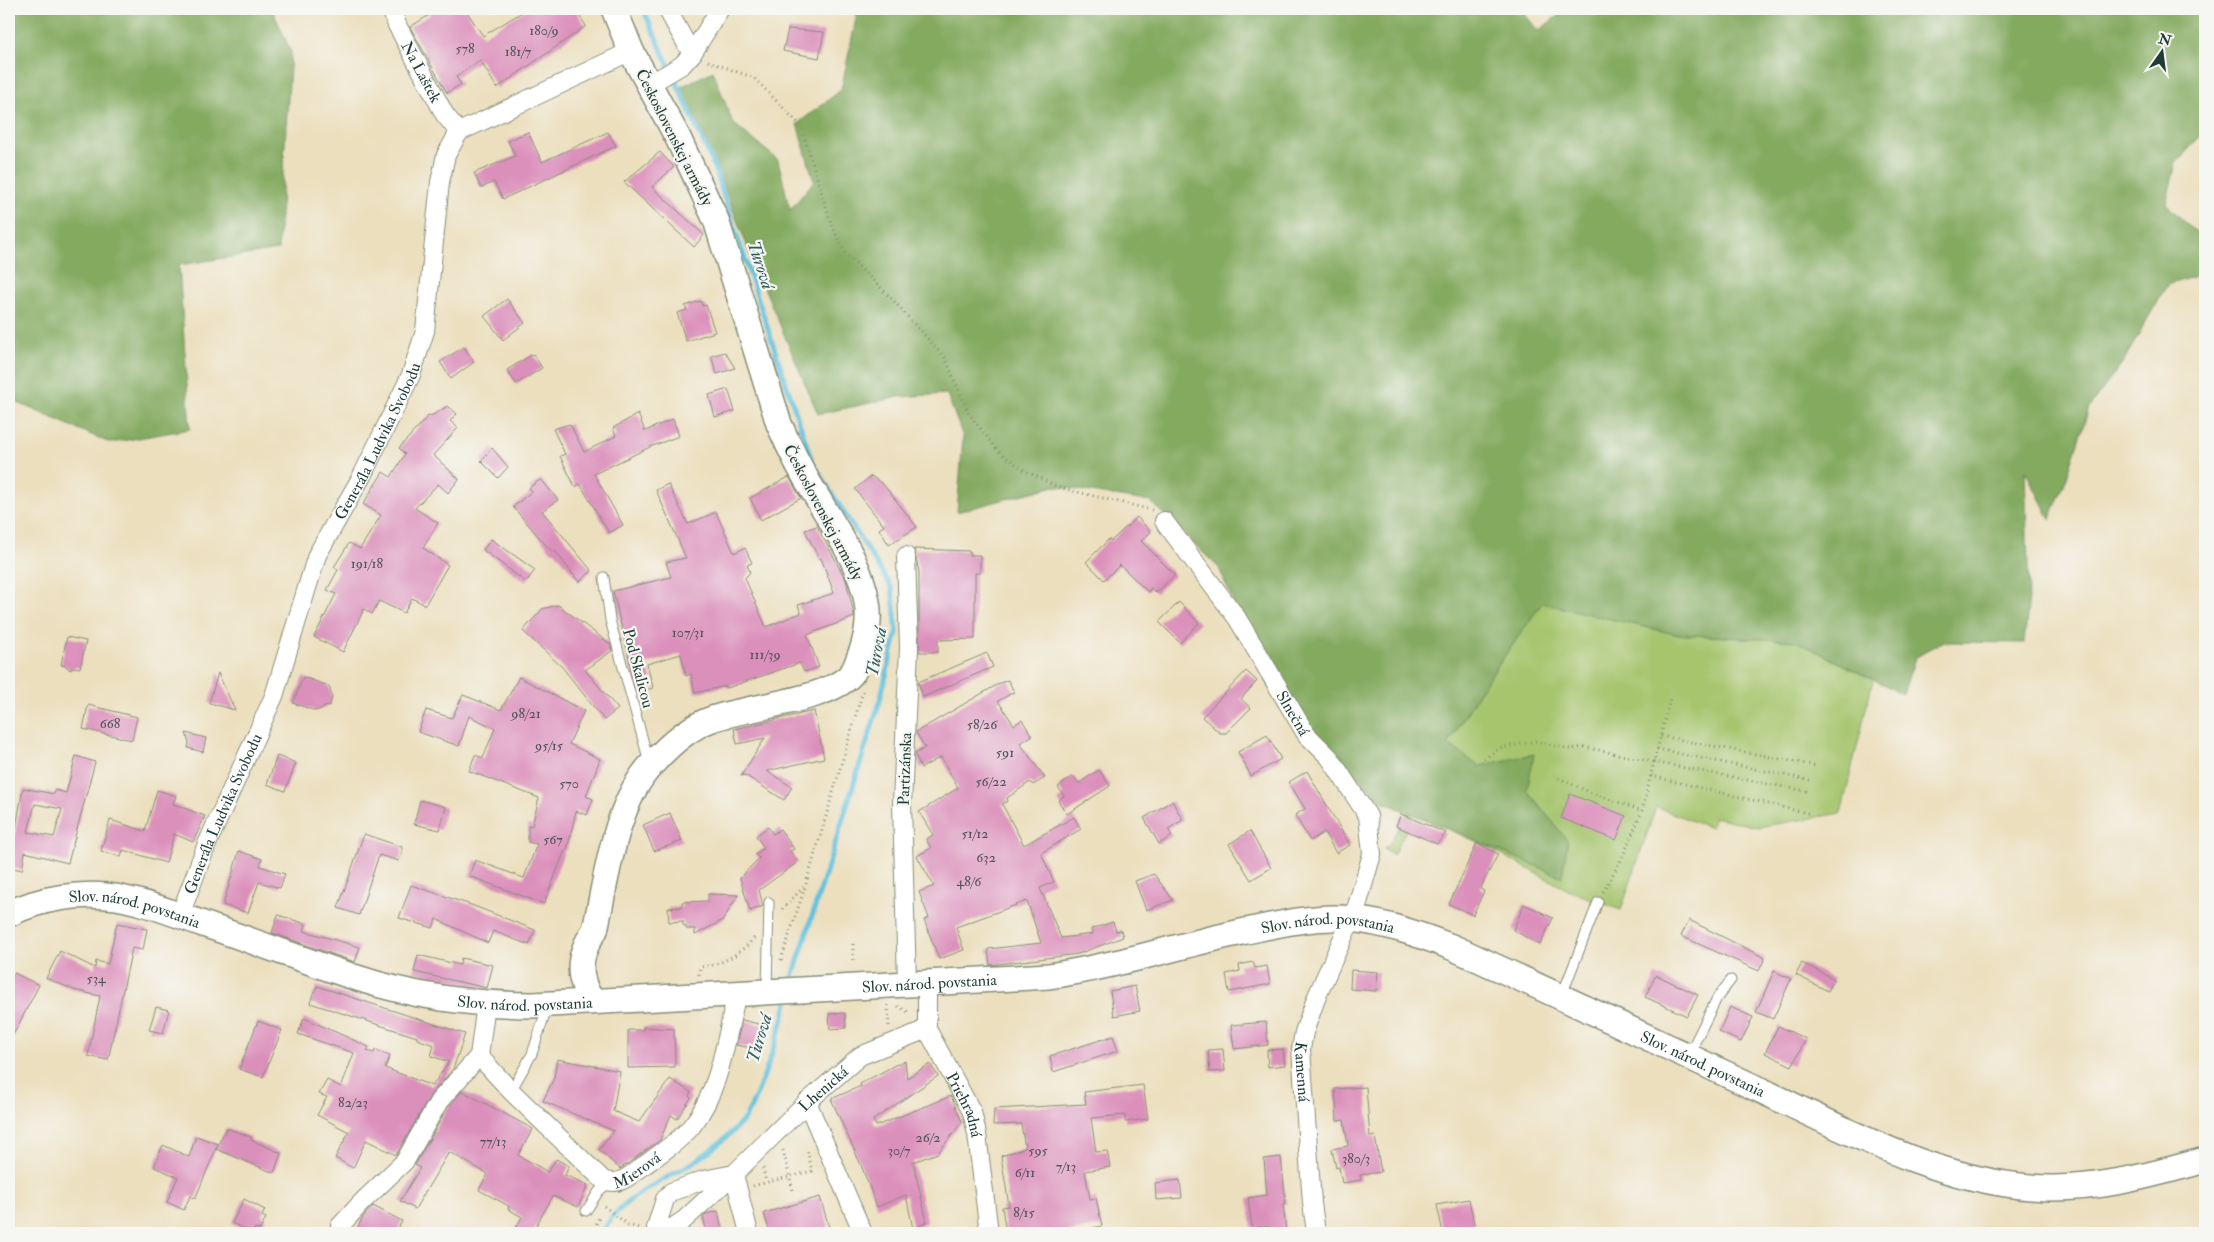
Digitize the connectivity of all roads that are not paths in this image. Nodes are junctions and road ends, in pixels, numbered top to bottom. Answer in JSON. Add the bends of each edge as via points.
{"nodes":[{"id":1,"x":391,"y":9,"type":"edge"},
{"id":2,"x":614,"y":9,"type":"edge"},
{"id":3,"x":667,"y":9,"type":"edge"},
{"id":4,"x":720,"y":9,"type":"edge"},
{"id":5,"x":631,"y":51,"type":"junction"},
{"id":6,"x":687,"y":60,"type":"junction"},
{"id":7,"x":656,"y":81,"type":"junction"},
{"id":8,"x":459,"y":132,"type":"junction"},
{"id":9,"x":1164,"y":521,"type":"road end"},
{"id":10,"x":906,"y":556,"type":"dead end"},
{"id":11,"x":604,"y":577,"type":"dead end"},
{"id":12,"x":650,"y":766,"type":"junction"},
{"id":13,"x":769,"y":902,"type":"dead end"},
{"id":14,"x":1598,"y":902,"type":"road end"},
{"id":15,"x":9,"y":914,"type":"edge"},
{"id":16,"x":180,"y":916,"type":"junction"},
{"id":17,"x":1351,"y":919,"type":"junction"},
{"id":18,"x":1731,"y":980,"type":"dead end"},
{"id":19,"x":775,"y":983,"type":"junction"},
{"id":20,"x":917,"y":983,"type":"junction"},
{"id":21,"x":737,"y":993,"type":"junction"},
{"id":22,"x":587,"y":997,"type":"junction"},
{"id":23,"x":1561,"y":997,"type":"junction"},
{"id":24,"x":486,"y":1004,"type":"junction"},
{"id":25,"x":548,"y":1005,"type":"junction"},
{"id":26,"x":927,"y":1029,"type":"junction"},
{"id":27,"x":479,"y":1056,"type":"junction"},
{"id":28,"x":1688,"y":1056,"type":"junction"},
{"id":29,"x":511,"y":1091,"type":"junction"},
{"id":30,"x":807,"y":1102,"type":"junction"},
{"id":31,"x":2205,"y":1160,"type":"edge"},
{"id":32,"x":609,"y":1183,"type":"junction"},
{"id":33,"x":586,"y":1211,"type":"dead end"},
{"id":34,"x":340,"y":1226,"type":"dead end"},
{"id":35,"x":749,"y":1233,"type":"edge"},
{"id":36,"x":863,"y":1233,"type":"edge"},
{"id":37,"x":989,"y":1233,"type":"edge"},
{"id":38,"x":1316,"y":1233,"type":"edge"}],
"edges":[{"from":1,"to":8,"type":"street","name":"Na Laštek","via":[[441,106]]},
{"from":2,"to":5,"type":"street","name":"Československej armády"},
{"from":3,"to":6,"type":"street"},
{"from":4,"to":6,"type":"street"},
{"from":5,"to":7,"type":"street","name":"Československej armády"},
{"from":5,"to":8,"type":"street"},
{"from":6,"to":7,"type":"street"},
{"from":7,"to":12,"type":"street","name":"Československej armády","via":[[716,220],[779,424],[793,456],[858,570],[868,616],[860,657],[853,672],[841,682],[824,691],[711,719],[677,739]]},
{"from":8,"to":16,"type":"street","name":"Generála Ludvika Svobodu","via":[[446,155],[440,182],[425,331],[412,375],[318,555],[274,696],[207,844]]},
{"from":9,"to":17,"type":"street","name":"Slnečná","via":[[1237,618],[1306,734],[1330,758],[1368,816],[1372,854]]},
{"from":10,"to":20,"type":"street","name":"Partizánska","via":[[909,648],[902,804]]},
{"from":11,"to":12,"type":"lane","name":"Pod Skalicou","via":[[610,620]]},
{"from":12,"to":22,"type":"street","name":"Československej armády","via":[[622,815],[596,930],[582,957],[580,979]]},
{"from":13,"to":19,"type":"lane"},
{"from":14,"to":23,"type":"lane"},
{"from":15,"to":16,"type":"street","name":"Slov. národ. povstania","via":[[52,899],[80,896],[116,897]]},
{"from":16,"to":24,"type":"street","name":"Slov. národ. povstania","via":[[362,980],[430,998]]},
{"from":17,"to":20,"type":"street","name":"Slov. národ. povstania","via":[[1309,920],[1267,927],[1087,970],[1008,979]]},
{"from":17,"to":23,"type":"street","name":"Slov. národ. povstania","via":[[1423,936]]},
{"from":17,"to":38,"type":"street","name":"Kamenná","via":[[1317,996],[1301,1049]]},
{"from":18,"to":28,"type":"lane","via":[[1717,998]]},
{"from":19,"to":20,"type":"street","name":"Slov. národ. povstania","via":[[803,988]]},
{"from":19,"to":21,"type":"street","name":"Slov. národ. povstania"},
{"from":20,"to":26,"type":"street","name":"Priehradná"},
{"from":21,"to":22,"type":"street","name":"Slov. národ. povstania"},
{"from":21,"to":32,"type":"street","name":"Mierová","via":[[716,1080],[691,1126],[675,1143],[622,1182]]},
{"from":22,"to":25,"type":"street","name":"Slov. národ. povstania"},
{"from":23,"to":28,"type":"street","name":"Slov. národ. povstania"},
{"from":24,"to":25,"type":"street","name":"Slov. národ. povstania"},
{"from":24,"to":27,"type":"street"},
{"from":25,"to":29,"type":"lane","via":[[532,1054]]},
{"from":26,"to":30,"type":"street","name":"Lhenická","via":[[860,1056]]},
{"from":26,"to":37,"type":"street","name":"Priehradná","via":[[972,1112]]},
{"from":27,"to":29,"type":"street","name":"Mierová"},
{"from":27,"to":34,"type":"street","via":[[439,1102],[405,1161]]},
{"from":28,"to":31,"type":"street","name":"Slov. národ. povstania","via":[[1919,1162],[1971,1178],[2031,1187],[2076,1187],[2158,1174]]},
{"from":29,"to":32,"type":"street","name":"Mierová"},
{"from":30,"to":35,"type":"street","name":"Lhenická","via":[[736,1182]]},
{"from":30,"to":36,"type":"street"},
{"from":32,"to":33,"type":"lane"}]}
